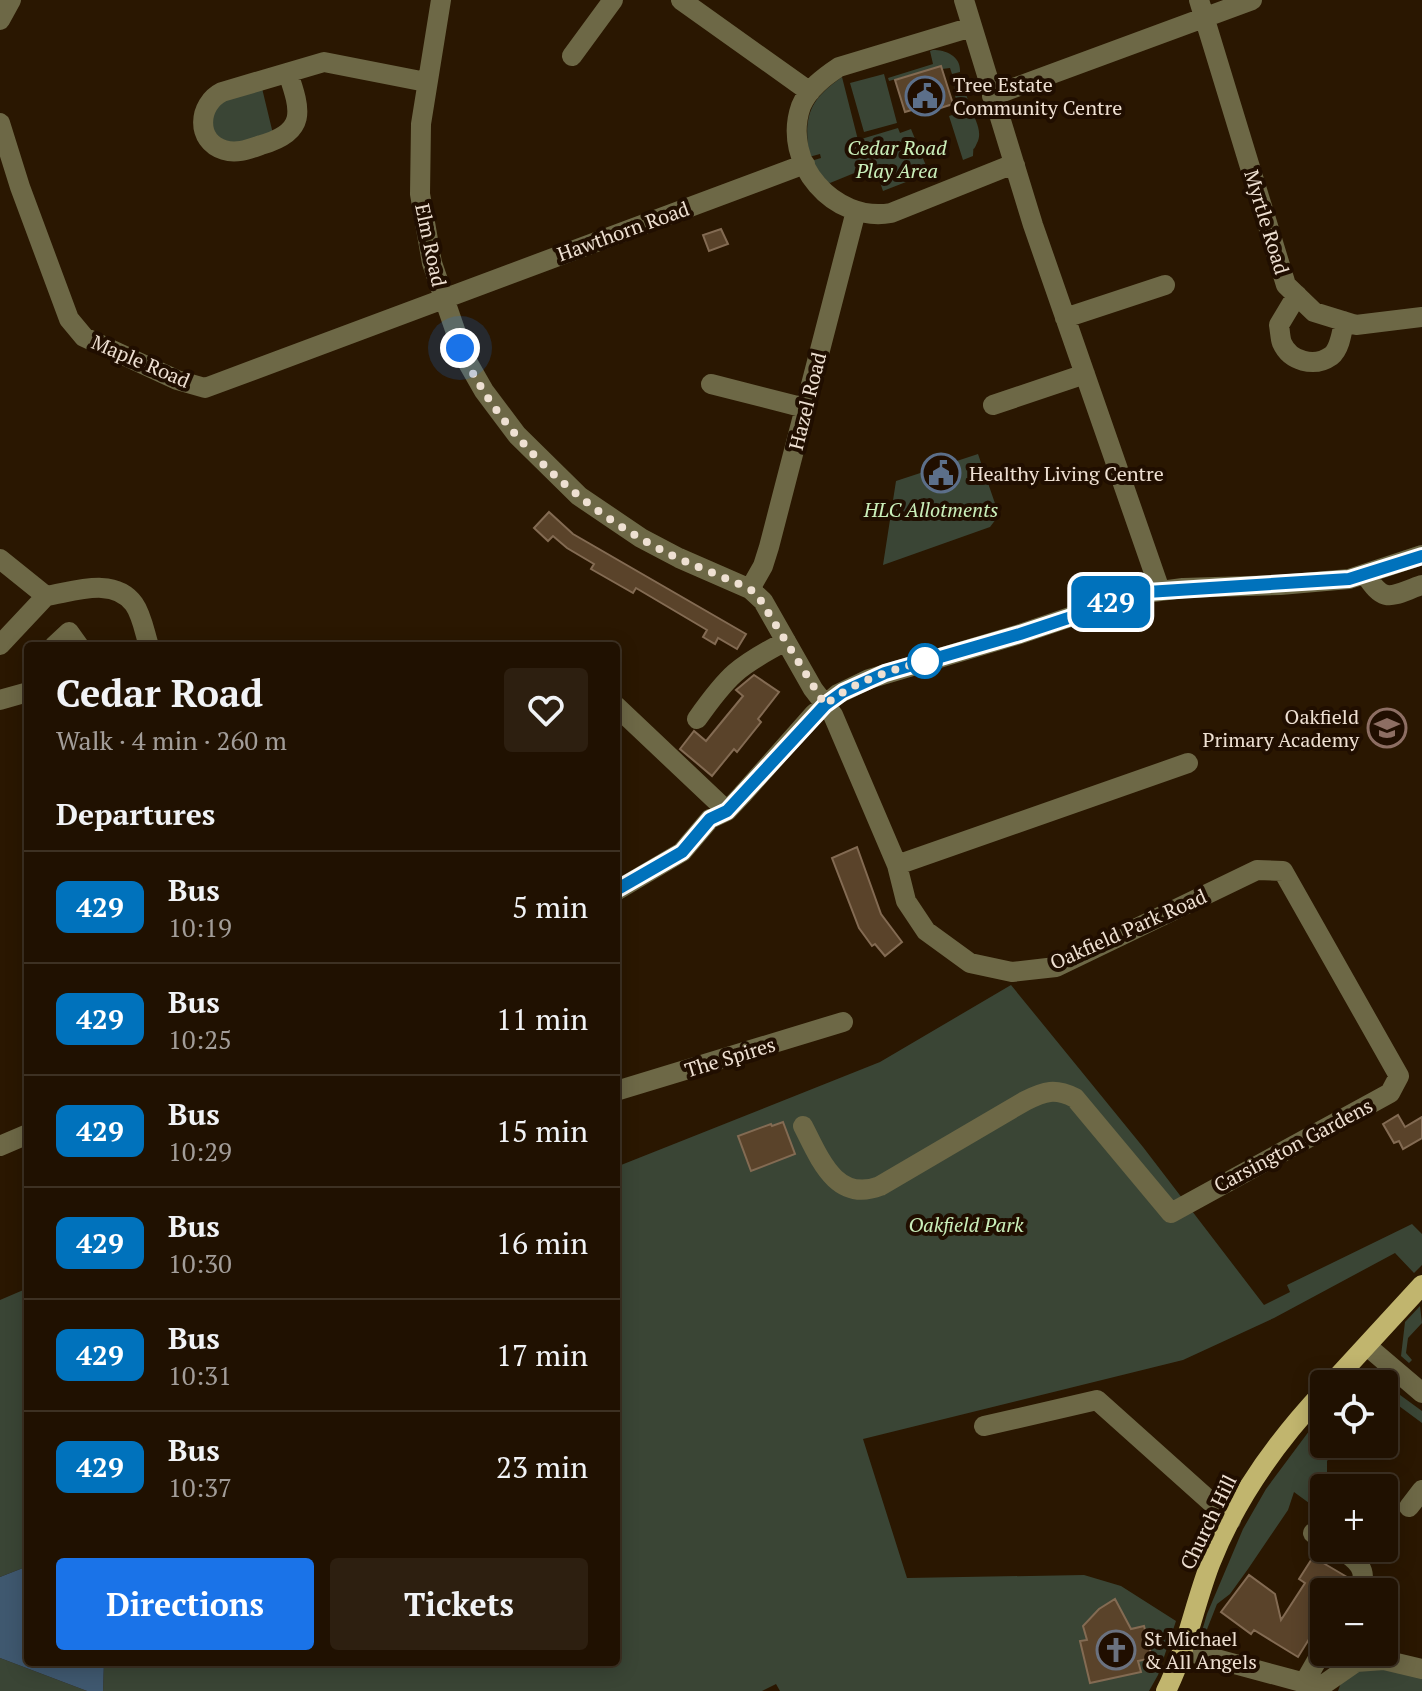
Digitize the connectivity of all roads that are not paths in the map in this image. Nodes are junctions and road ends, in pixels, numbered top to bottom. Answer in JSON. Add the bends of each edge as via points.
{"nodes":[{"id":1,"x":11,"y":0,"type":"edge"},
{"id":2,"x":441,"y":0,"type":"edge"},
{"id":3,"x":613,"y":0,"type":"edge"},
{"id":4,"x":681,"y":0,"type":"edge"},
{"id":5,"x":964,"y":0,"type":"edge"},
{"id":6,"x":1252,"y":0,"type":"edge"},
{"id":7,"x":1202,"y":8,"type":"edge"},
{"id":8,"x":0,"y":20,"type":"edge"},
{"id":9,"x":972,"y":27,"type":"junction"},
{"id":10,"x":572,"y":56,"type":"dead end"},
{"id":11,"x":288,"y":73,"type":"junction"},
{"id":12,"x":426,"y":82,"type":"junction"},
{"id":13,"x":810,"y":92,"type":"junction"},
{"id":14,"x":992,"y":96,"type":"junction"},
{"id":15,"x":0,"y":123,"type":"edge"},
{"id":16,"x":805,"y":164,"type":"junction"},
{"id":17,"x":1015,"y":165,"type":"junction"},
{"id":18,"x":10,"y":190,"type":"edge"},
{"id":19,"x":856,"y":211,"type":"junction"},
{"id":20,"x":1165,"y":285,"type":"dead end"},
{"id":21,"x":1297,"y":295,"type":"junction"},
{"id":22,"x":442,"y":298,"type":"junction"},
{"id":23,"x":1422,"y":317,"type":"edge"},
{"id":24,"x":1065,"y":318,"type":"junction"},
{"id":25,"x":1344,"y":321,"type":"junction"},
{"id":26,"x":1085,"y":374,"type":"junction"},
{"id":27,"x":711,"y":384,"type":"dead end"},
{"id":28,"x":993,"y":405,"type":"dead end"},
{"id":29,"x":805,"y":408,"type":"junction"},
{"id":30,"x":1422,"y":555,"type":"edge"},
{"id":31,"x":0,"y":559,"type":"edge"},
{"id":32,"x":1365,"y":574,"type":"junction"},
{"id":33,"x":1422,"y":585,"type":"edge"},
{"id":34,"x":750,"y":589,"type":"junction"},
{"id":35,"x":1160,"y":590,"type":"junction"},
{"id":36,"x":46,"y":596,"type":"junction"},
{"id":37,"x":786,"y":641,"type":"junction"},
{"id":38,"x":58,"y":642,"type":"edge"},
{"id":39,"x":76,"y":642,"type":"edge"},
{"id":40,"x":148,"y":642,"type":"edge"},
{"id":41,"x":0,"y":645,"type":"edge"},
{"id":42,"x":825,"y":705,"type":"junction"},
{"id":43,"x":620,"y":710,"type":"edge"},
{"id":44,"x":697,"y":719,"type":"dead end"},
{"id":45,"x":1188,"y":763,"type":"dead end"},
{"id":46,"x":727,"y":811,"type":"junction"},
{"id":47,"x":897,"y":865,"type":"junction"},
{"id":48,"x":620,"y":889,"type":"edge"},
{"id":49,"x":843,"y":1022,"type":"dead end"},
{"id":50,"x":620,"y":1090,"type":"edge"},
{"id":51,"x":1390,"y":1093,"type":"joint"},
{"id":52,"x":803,"y":1126,"type":"dead end"},
{"id":53,"x":24,"y":1136,"type":"edge"},
{"id":54,"x":0,"y":1146,"type":"edge"},
{"id":55,"x":1422,"y":1285,"type":"edge"},
{"id":56,"x":1367,"y":1346,"type":"junction"},
{"id":57,"x":1344,"y":1370,"type":"edge"},
{"id":58,"x":1422,"y":1393,"type":"edge"},
{"id":59,"x":1310,"y":1408,"type":"edge"},
{"id":60,"x":984,"y":1426,"type":"dead end"},
{"id":61,"x":1422,"y":1490,"type":"edge"},
{"id":62,"x":1409,"y":1507,"type":"dead end"},
{"id":63,"x":1231,"y":1520,"type":"junction"},
{"id":64,"x":1183,"y":1650,"type":"junction"},
{"id":65,"x":1320,"y":1666,"type":"edge"},
{"id":66,"x":1422,"y":1669,"type":"edge"},
{"id":67,"x":1315,"y":1687,"type":"edge"},
{"id":68,"x":1166,"y":1691,"type":"edge"}],
"edges":[{"from":1,"to":8,"type":"street"},
{"from":2,"to":12,"type":"street","name":"Elm Road"},
{"from":3,"to":10,"type":"street"},
{"from":4,"to":13,"type":"street"},
{"from":5,"to":9,"type":"street"},
{"from":6,"to":7,"type":"street"},
{"from":7,"to":14,"type":"street"},
{"from":7,"to":21,"type":"street","name":"Myrtle Road","via":[[1286,285]]},
{"from":9,"to":13,"type":"street","via":[[839,67]]},
{"from":9,"to":14,"type":"street"},
{"from":11,"to":11,"type":"street","via":[[298,109],[289,133],[241,151],[213,144],[202,121],[213,97]]},
{"from":11,"to":12,"type":"street","via":[[331,62]]},
{"from":12,"to":22,"type":"street","name":"Elm Road","via":[[420,194]]},
{"from":13,"to":16,"type":"street","via":[[798,123]]},
{"from":14,"to":17,"type":"street"},
{"from":15,"to":18,"type":"street","name":"Maple Road"},
{"from":16,"to":19,"type":"street","via":[[820,191]]},
{"from":16,"to":22,"type":"street","name":"Hawthorn Road"},
{"from":17,"to":19,"type":"street","via":[[891,213]]},
{"from":17,"to":24,"type":"street"},
{"from":18,"to":22,"type":"street","name":"Maple Road","via":[[69,319],[84,337],[205,388]]},
{"from":19,"to":29,"type":"street","name":"Hazel Road"},
{"from":20,"to":24,"type":"street"},
{"from":21,"to":25,"type":"street","name":"Myrtle Road","via":[[1314,312]]},
{"from":21,"to":25,"type":"street","via":[[1279,325],[1291,356],[1304,362],[1330,357]]},
{"from":22,"to":34,"type":"street","name":"Elm Road","via":[[460,348],[484,391],[554,474],[641,538]]},
{"from":23,"to":25,"type":"street","name":"Myrtle Road","via":[[1356,325]]},
{"from":24,"to":26,"type":"street"},
{"from":26,"to":28,"type":"street"},
{"from":26,"to":35,"type":"street"},
{"from":27,"to":29,"type":"street"},
{"from":29,"to":34,"type":"street","name":"Hazel Road","via":[[769,547]]},
{"from":30,"to":32,"type":"street"},
{"from":31,"to":36,"type":"street"},
{"from":32,"to":33,"type":"street","via":[[1386,596]]},
{"from":32,"to":35,"type":"street","via":[[1280,585]]},
{"from":34,"to":37,"type":"street","name":"Elm Road"},
{"from":35,"to":42,"type":"street","via":[[885,673]]},
{"from":36,"to":40,"type":"street","via":[[99,587],[117,592],[134,604]]},
{"from":36,"to":41,"type":"street"},
{"from":37,"to":42,"type":"street","name":"Elm Road"},
{"from":37,"to":44,"type":"street","via":[[738,667]]},
{"from":38,"to":39,"type":"street","via":[[69,632]]},
{"from":42,"to":46,"type":"street"},
{"from":42,"to":47,"type":"street","name":"Oakfield Park Road"},
{"from":43,"to":46,"type":"street"},
{"from":45,"to":47,"type":"street"},
{"from":46,"to":48,"type":"street","via":[[710,819],[682,852]]},
{"from":47,"to":51,"type":"street","name":"Oakfield Park Road","via":[[906,901],[926,931],[970,963],[1012,972],[1056,967],[1257,870],[1283,871],[1399,1076]]},
{"from":49,"to":50,"type":"street","name":"The Spires"},
{"from":51,"to":52,"type":"street","name":"Carsington Gardens","via":[[1171,1213],[1075,1098],[1062,1091],[1025,1101],[866,1192],[852,1191],[837,1179]]},
{"from":53,"to":54,"type":"street"},
{"from":55,"to":56,"type":"main road"},
{"from":56,"to":57,"type":"main road"},
{"from":56,"to":58,"type":"street"},
{"from":59,"to":63,"type":"main road","name":"Church Hill","via":[[1272,1453]]},
{"from":60,"to":63,"type":"street","via":[[1097,1400]]},
{"from":61,"to":62,"type":"street"},
{"from":63,"to":64,"type":"main road","name":"Church Hill","via":[[1211,1562]]},
{"from":64,"to":67,"type":"street"},
{"from":64,"to":68,"type":"main road","name":"Church Hill"},
{"from":65,"to":67,"type":"street"},
{"from":66,"to":67,"type":"street","via":[[1384,1660],[1356,1662]]}]}
